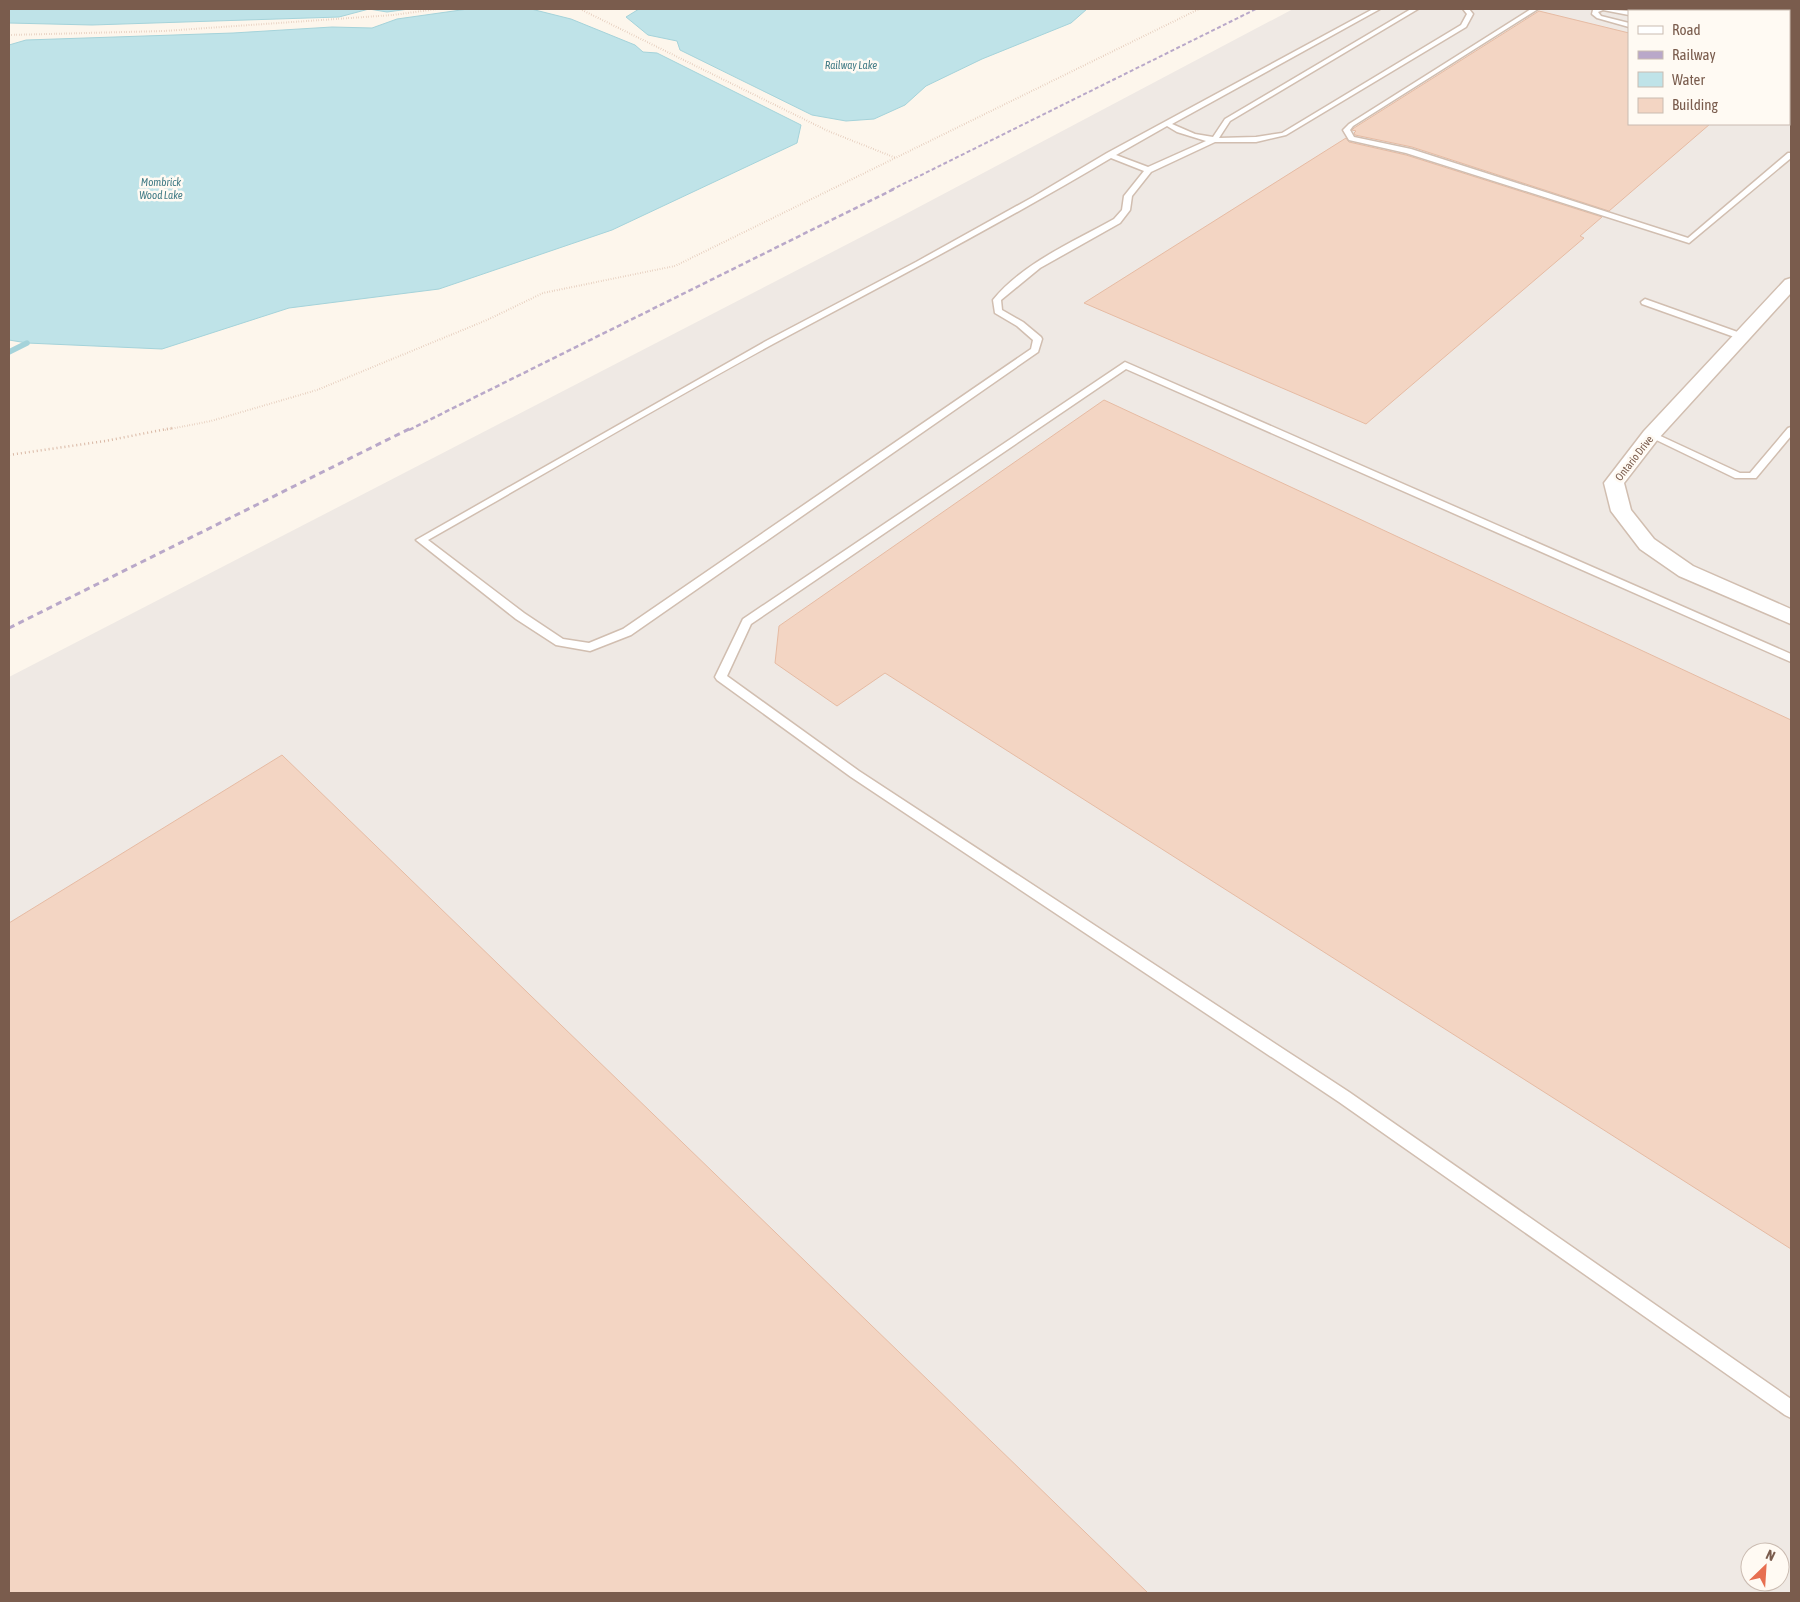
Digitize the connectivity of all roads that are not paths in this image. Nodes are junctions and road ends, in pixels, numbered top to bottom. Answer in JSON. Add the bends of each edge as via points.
{"nodes":[{"id":1,"x":1377,"y":9,"type":"edge"},
{"id":2,"x":1415,"y":9,"type":"edge"},
{"id":3,"x":1466,"y":9,"type":"edge"},
{"id":4,"x":1535,"y":9,"type":"edge"},
{"id":5,"x":1601,"y":9,"type":"edge"},
{"id":6,"x":1605,"y":9,"type":"edge"},
{"id":7,"x":1628,"y":13,"type":"edge"},
{"id":8,"x":1628,"y":26,"type":"edge"},
{"id":9,"x":1168,"y":124,"type":"junction"},
{"id":10,"x":1214,"y":139,"type":"junction"},
{"id":11,"x":1110,"y":155,"type":"junction"},
{"id":12,"x":1791,"y":155,"type":"edge"},
{"id":13,"x":1148,"y":170,"type":"junction"},
{"id":14,"x":1791,"y":284,"type":"edge"},
{"id":15,"x":1645,"y":302,"type":"dead end"},
{"id":16,"x":1743,"y":337,"type":"junction"},
{"id":17,"x":1791,"y":430,"type":"edge"},
{"id":18,"x":1651,"y":435,"type":"junction"},
{"id":19,"x":1791,"y":617,"type":"edge"},
{"id":20,"x":1791,"y":658,"type":"edge"},
{"id":21,"x":1791,"y":1409,"type":"edge"}],
"edges":[{"from":1,"to":9,"type":"lane"},
{"from":2,"to":10,"type":"lane","via":[[1227,120]]},
{"from":3,"to":10,"type":"lane","via":[[1470,14],[1464,26],[1284,134],[1252,141]]},
{"from":4,"to":12,"type":"lane","via":[[1351,125],[1346,130],[1347,134],[1351,139],[1408,151],[1689,241]]},
{"from":5,"to":8,"type":"lane","via":[[1595,11],[1599,17]]},
{"from":6,"to":7,"type":"lane"},
{"from":9,"to":10,"type":"lane","via":[[1177,131]]},
{"from":9,"to":11,"type":"lane"},
{"from":10,"to":13,"type":"lane"},
{"from":11,"to":13,"type":"lane"},
{"from":11,"to":13,"type":"lane","via":[[919,264],[761,347],[421,540],[520,616],[560,642],[590,647],[628,632],[1035,350],[1038,339],[998,311],[997,300],[1024,275],[1117,221],[1126,210],[1128,196]]},
{"from":14,"to":16,"type":"street","name":"Ontario Drive"},
{"from":15,"to":16,"type":"lane"},
{"from":16,"to":18,"type":"street","name":"Ontario Drive"},
{"from":17,"to":18,"type":"lane","via":[[1753,476],[1738,476]]},
{"from":18,"to":19,"type":"street","name":"Ontario Drive","via":[[1614,483],[1621,511],[1647,544],[1686,571]]},
{"from":20,"to":21,"type":"lane","via":[[1125,365],[747,622],[721,677],[855,774],[1344,1097]]}]}
